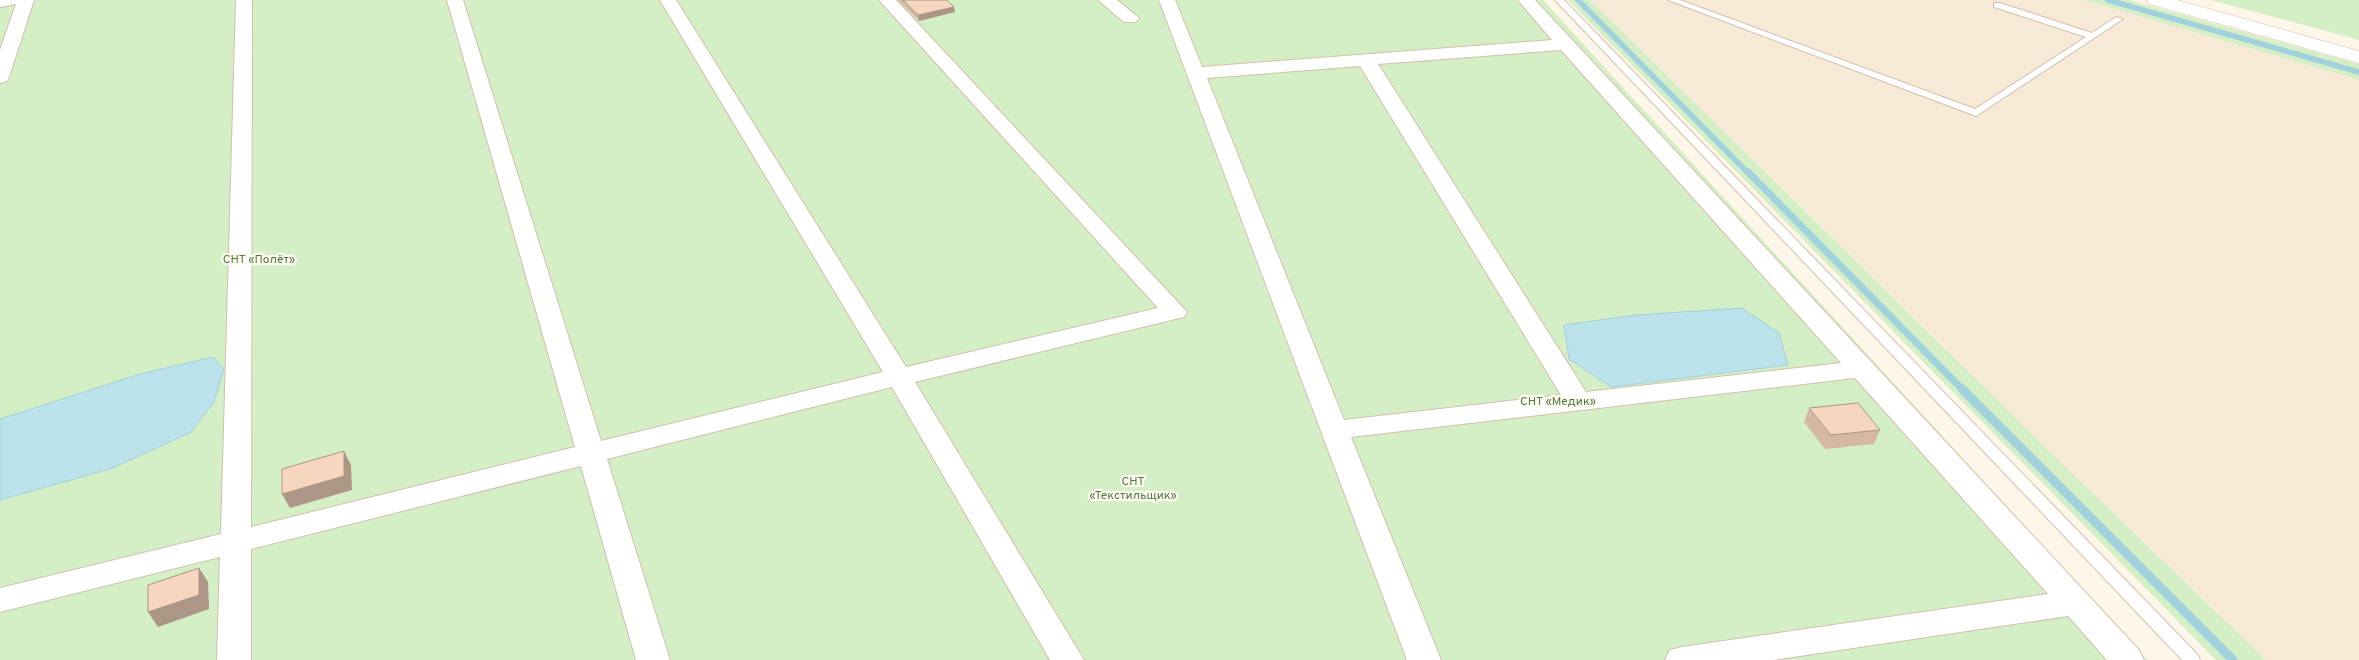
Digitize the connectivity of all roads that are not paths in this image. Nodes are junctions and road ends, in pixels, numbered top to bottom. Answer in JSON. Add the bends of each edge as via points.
{"nodes":[{"id":1,"x":12,"y":0,"type":"edge"},
{"id":2,"x":26,"y":0,"type":"edge"},
{"id":3,"x":244,"y":0,"type":"edge"},
{"id":4,"x":455,"y":0,"type":"edge"},
{"id":5,"x":668,"y":0,"type":"edge"},
{"id":6,"x":887,"y":0,"type":"edge"},
{"id":7,"x":1106,"y":0,"type":"edge"},
{"id":8,"x":1167,"y":0,"type":"edge"},
{"id":9,"x":1526,"y":0,"type":"edge"},
{"id":10,"x":1559,"y":0,"type":"edge"},
{"id":11,"x":1672,"y":0,"type":"edge"},
{"id":12,"x":2156,"y":0,"type":"edge"},
{"id":13,"x":0,"y":2,"type":"edge"},
{"id":14,"x":1997,"y":5,"type":"dead end"},
{"id":15,"x":1130,"y":18,"type":"dead end"},
{"id":16,"x":2119,"y":19,"type":"dead end"},
{"id":17,"x":2092,"y":36,"type":"junction"},
{"id":18,"x":1567,"y":44,"type":"junction"},
{"id":19,"x":2359,"y":57,"type":"edge"},
{"id":20,"x":1366,"y":59,"type":"junction"},
{"id":21,"x":1195,"y":73,"type":"junction"},
{"id":22,"x":0,"y":78,"type":"edge"},
{"id":23,"x":1862,"y":368,"type":"junction"},
{"id":24,"x":899,"y":377,"type":"junction"},
{"id":25,"x":1578,"y":401,"type":"junction"},
{"id":26,"x":1334,"y":430,"type":"junction"},
{"id":27,"x":590,"y":454,"type":"junction"},
{"id":28,"x":235,"y":541,"type":"junction"},
{"id":29,"x":0,"y":600,"type":"edge"},
{"id":30,"x":2076,"y":603,"type":"junction"},
{"id":31,"x":234,"y":660,"type":"edge"},
{"id":32,"x":653,"y":660,"type":"edge"},
{"id":33,"x":1067,"y":660,"type":"edge"},
{"id":34,"x":1424,"y":660,"type":"edge"},
{"id":35,"x":1682,"y":660,"type":"edge"},
{"id":36,"x":2127,"y":660,"type":"edge"},
{"id":37,"x":2192,"y":660,"type":"edge"}],
"edges":[{"from":1,"to":13,"type":"street"},
{"from":2,"to":22,"type":"street"},
{"from":3,"to":28,"type":"street"},
{"from":4,"to":27,"type":"street"},
{"from":5,"to":24,"type":"street"},
{"from":6,"to":24,"type":"street","via":[[1174,312]]},
{"from":7,"to":15,"type":"street"},
{"from":8,"to":21,"type":"street"},
{"from":9,"to":18,"type":"street"},
{"from":10,"to":37,"type":"lane"},
{"from":11,"to":17,"type":"lane","via":[[1976,113]]},
{"from":12,"to":19,"type":"street"},
{"from":14,"to":17,"type":"lane"},
{"from":16,"to":17,"type":"lane"},
{"from":18,"to":20,"type":"street"},
{"from":18,"to":23,"type":"street"},
{"from":20,"to":21,"type":"street"},
{"from":20,"to":25,"type":"street"},
{"from":21,"to":26,"type":"street"},
{"from":23,"to":25,"type":"street"},
{"from":23,"to":30,"type":"street"},
{"from":24,"to":27,"type":"street"},
{"from":24,"to":33,"type":"street"},
{"from":25,"to":26,"type":"street"},
{"from":26,"to":34,"type":"street"},
{"from":27,"to":28,"type":"street"},
{"from":27,"to":32,"type":"street"},
{"from":28,"to":29,"type":"street"},
{"from":28,"to":31,"type":"street"},
{"from":30,"to":35,"type":"street"},
{"from":30,"to":36,"type":"street"}]}
